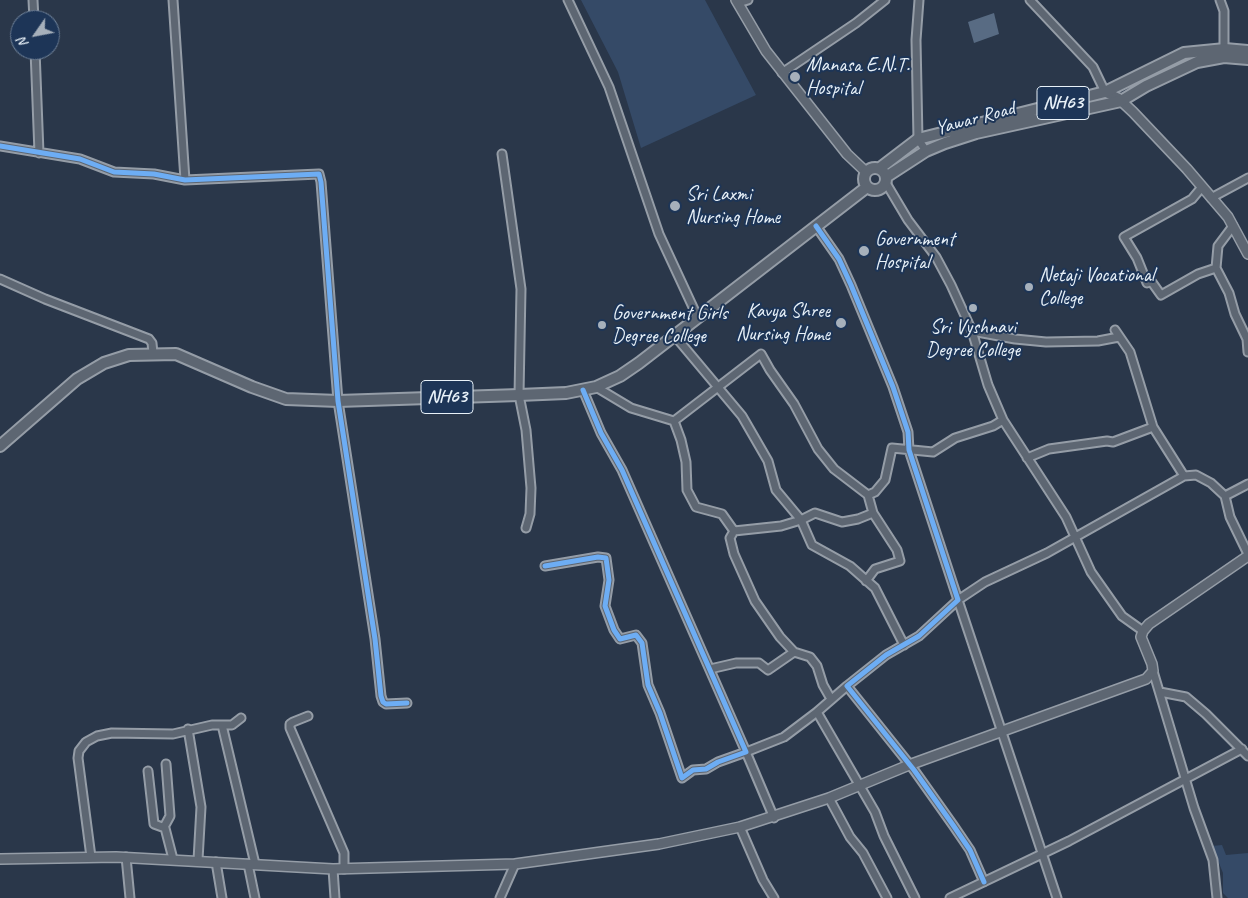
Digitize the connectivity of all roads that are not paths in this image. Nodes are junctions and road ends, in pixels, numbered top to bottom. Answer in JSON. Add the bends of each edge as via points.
{"nodes":[{"id":1,"x":173,"y":0,"type":"edge"},
{"id":2,"x":568,"y":0,"type":"edge"},
{"id":3,"x":748,"y":0,"type":"edge"},
{"id":4,"x":885,"y":0,"type":"edge"},
{"id":5,"x":919,"y":0,"type":"edge"},
{"id":6,"x":1030,"y":0,"type":"edge"},
{"id":7,"x":1220,"y":0,"type":"edge"},
{"id":8,"x":737,"y":2,"type":"edge"},
{"id":9,"x":1248,"y":51,"type":"edge"},
{"id":10,"x":1224,"y":53,"type":"junction"},
{"id":11,"x":1248,"y":59,"type":"edge"},
{"id":12,"x":35,"y":60,"type":"edge"},
{"id":13,"x":782,"y":73,"type":"junction"},
{"id":14,"x":1105,"y":92,"type":"junction"},
{"id":15,"x":1118,"y":102,"type":"junction"},
{"id":16,"x":918,"y":139,"type":"junction"},
{"id":17,"x":0,"y":146,"type":"edge"},
{"id":18,"x":926,"y":151,"type":"junction"},
{"id":19,"x":39,"y":154,"type":"junction"},
{"id":20,"x":502,"y":154,"type":"dead end"},
{"id":21,"x":880,"y":168,"type":"junction"},
{"id":22,"x":866,"y":172,"type":"junction"},
{"id":23,"x":1248,"y":178,"type":"edge"},
{"id":24,"x":186,"y":180,"type":"junction"},
{"id":25,"x":886,"y":180,"type":"junction"},
{"id":26,"x":867,"y":187,"type":"junction"},
{"id":27,"x":1202,"y":187,"type":"junction"},
{"id":28,"x":1212,"y":198,"type":"junction"},
{"id":29,"x":816,"y":226,"type":"junction"},
{"id":30,"x":1233,"y":226,"type":"junction"},
{"id":31,"x":1248,"y":254,"type":"edge"},
{"id":32,"x":1216,"y":268,"type":"junction"},
{"id":33,"x":0,"y":278,"type":"edge"},
{"id":34,"x":698,"y":318,"type":"junction"},
{"id":35,"x":1115,"y":330,"type":"dead end"},
{"id":36,"x":972,"y":332,"type":"junction"},
{"id":37,"x":675,"y":336,"type":"junction"},
{"id":38,"x":1120,"y":337,"type":"junction"},
{"id":39,"x":1248,"y":352,"type":"edge"},
{"id":40,"x":153,"y":353,"type":"junction"},
{"id":41,"x":718,"y":386,"type":"junction"},
{"id":42,"x":596,"y":387,"type":"junction"},
{"id":43,"x":583,"y":390,"type":"junction"},
{"id":44,"x":519,"y":395,"type":"junction"},
{"id":45,"x":338,"y":401,"type":"junction"},
{"id":46,"x":1003,"y":420,"type":"junction"},
{"id":47,"x":674,"y":421,"type":"junction"},
{"id":48,"x":1153,"y":427,"type":"junction"},
{"id":49,"x":0,"y":446,"type":"edge"},
{"id":50,"x":909,"y":450,"type":"junction"},
{"id":51,"x":1027,"y":458,"type":"junction"},
{"id":52,"x":1184,"y":476,"type":"junction"},
{"id":53,"x":1248,"y":484,"type":"edge"},
{"id":54,"x":868,"y":496,"type":"junction"},
{"id":55,"x":1225,"y":496,"type":"junction"},
{"id":56,"x":873,"y":512,"type":"junction"},
{"id":57,"x":801,"y":520,"type":"junction"},
{"id":58,"x":526,"y":528,"type":"dead end"},
{"id":59,"x":734,"y":532,"type":"junction"},
{"id":60,"x":1076,"y":535,"type":"junction"},
{"id":61,"x":1248,"y":555,"type":"edge"},
{"id":62,"x":544,"y":566,"type":"dead end"},
{"id":63,"x":866,"y":581,"type":"junction"},
{"id":64,"x":958,"y":600,"type":"junction"},
{"id":65,"x":1143,"y":631,"type":"junction"},
{"id":66,"x":904,"y":645,"type":"junction"},
{"id":67,"x":794,"y":652,"type":"junction"},
{"id":68,"x":710,"y":669,"type":"junction"},
{"id":69,"x":1153,"y":671,"type":"junction"},
{"id":70,"x":847,"y":686,"type":"junction"},
{"id":71,"x":1160,"y":692,"type":"junction"},
{"id":72,"x":831,"y":699,"type":"junction"},
{"id":73,"x":407,"y":703,"type":"dead end"},
{"id":74,"x":816,"y":712,"type":"junction"},
{"id":75,"x":308,"y":716,"type":"dead end"},
{"id":76,"x":241,"y":718,"type":"dead end"},
{"id":77,"x":222,"y":725,"type":"junction"},
{"id":78,"x":188,"y":729,"type":"junction"},
{"id":79,"x":1002,"y":733,"type":"junction"},
{"id":80,"x":1242,"y":750,"type":"junction"},
{"id":81,"x":746,"y":752,"type":"junction"},
{"id":82,"x":1248,"y":756,"type":"edge"},
{"id":83,"x":166,"y":764,"type":"dead end"},
{"id":84,"x":909,"y":765,"type":"junction"},
{"id":85,"x":148,"y":771,"type":"dead end"},
{"id":86,"x":1185,"y":780,"type":"junction"},
{"id":87,"x":861,"y":785,"type":"junction"},
{"id":88,"x":829,"y":798,"type":"junction"},
{"id":89,"x":774,"y":818,"type":"junction"},
{"id":90,"x":164,"y":827,"type":"junction"},
{"id":91,"x":740,"y":827,"type":"junction"},
{"id":92,"x":1042,"y":853,"type":"junction"},
{"id":93,"x":91,"y":857,"type":"junction"},
{"id":94,"x":126,"y":857,"type":"junction"},
{"id":95,"x":0,"y":859,"type":"edge"},
{"id":96,"x":173,"y":859,"type":"junction"},
{"id":97,"x":198,"y":860,"type":"junction"},
{"id":98,"x":216,"y":862,"type":"junction"},
{"id":99,"x":251,"y":864,"type":"junction"},
{"id":100,"x":515,"y":864,"type":"junction"},
{"id":101,"x":333,"y":869,"type":"junction"},
{"id":102,"x":344,"y":869,"type":"junction"},
{"id":103,"x":984,"y":882,"type":"junction"},
{"id":104,"x":130,"y":898,"type":"edge"},
{"id":105,"x":222,"y":898,"type":"edge"},
{"id":106,"x":255,"y":898,"type":"edge"},
{"id":107,"x":335,"y":898,"type":"edge"},
{"id":108,"x":500,"y":898,"type":"edge"},
{"id":109,"x":774,"y":898,"type":"edge"},
{"id":110,"x":887,"y":898,"type":"edge"},
{"id":111,"x":915,"y":898,"type":"edge"},
{"id":112,"x":950,"y":898,"type":"edge"},
{"id":113,"x":1057,"y":898,"type":"edge"},
{"id":114,"x":1217,"y":898,"type":"edge"}],
"edges":[{"from":1,"to":24,"type":"street"},
{"from":2,"to":34,"type":"street","via":[[609,87],[659,234]]},
{"from":3,"to":8,"type":"street"},
{"from":4,"to":13,"type":"street"},
{"from":5,"to":16,"type":"street","via":[[916,40]]},
{"from":6,"to":14,"type":"street","via":[[1093,67]]},
{"from":7,"to":10,"type":"street","via":[[1224,11]]},
{"from":8,"to":13,"type":"main road"},
{"from":9,"to":10,"type":"highway","number":"NH63"},
{"from":10,"to":11,"type":"highway","name":"Yawar Road","number":"NH63"},
{"from":10,"to":14,"type":"highway","number":"NH63","via":[[1201,50],[1184,54]]},
{"from":10,"to":15,"type":"highway","name":"Yawar Road","number":"NH63","via":[[1181,68]]},
{"from":12,"to":19,"type":"street"},
{"from":13,"to":22,"type":"main road"},
{"from":14,"to":15,"type":"main road"},
{"from":14,"to":16,"type":"highway","number":"NH63"},
{"from":15,"to":18,"type":"highway","name":"Yawar Road","number":"NH63","via":[[976,133]]},
{"from":15,"to":27,"type":"main road","via":[[1133,112]]},
{"from":16,"to":18,"type":"street"},
{"from":16,"to":21,"type":"highway","number":"NH63"},
{"from":17,"to":19,"type":"street"},
{"from":18,"to":25,"type":"highway","name":"Yawar Road","number":"NH63"},
{"from":19,"to":24,"type":"street","via":[[80,159],[114,172]]},
{"from":20,"to":44,"type":"street","via":[[521,288]]},
{"from":21,"to":22,"type":"highway","number":"NH63"},
{"from":21,"to":25,"type":"highway"},
{"from":22,"to":26,"type":"highway"},
{"from":23,"to":28,"type":"street"},
{"from":24,"to":45,"type":"street","via":[[319,174]]},
{"from":25,"to":26,"type":"highway","number":"NH63","via":[[877,191]]},
{"from":25,"to":36,"type":"street","via":[[908,220],[936,257]]},
{"from":26,"to":29,"type":"highway","number":"NH63"},
{"from":27,"to":28,"type":"main road"},
{"from":27,"to":32,"type":"street","via":[[1192,199],[1124,237],[1147,283],[1151,281],[1161,295],[1198,274]]},
{"from":28,"to":30,"type":"main road"},
{"from":29,"to":34,"type":"highway","number":"NH63"},
{"from":29,"to":50,"type":"street","via":[[839,259],[893,386],[908,432]]},
{"from":30,"to":31,"type":"main road"},
{"from":30,"to":32,"type":"street","via":[[1218,246]]},
{"from":32,"to":39,"type":"street","via":[[1247,339]]},
{"from":33,"to":40,"type":"street","via":[[45,299],[149,338]]},
{"from":34,"to":37,"type":"highway","number":"NH63"},
{"from":35,"to":38,"type":"street"},
{"from":36,"to":38,"type":"street","via":[[1046,342],[1098,341]]},
{"from":36,"to":46,"type":"street","via":[[988,385]]},
{"from":37,"to":41,"type":"street"},
{"from":37,"to":42,"type":"highway","number":"NH63","via":[[620,376]]},
{"from":38,"to":48,"type":"street","via":[[1130,352]]},
{"from":40,"to":45,"type":"highway","number":"NH63","via":[[185,357],[277,397]]},
{"from":40,"to":49,"type":"highway","number":"NH63","via":[[118,357],[90,370]]},
{"from":41,"to":47,"type":"street"},
{"from":41,"to":54,"type":"street","via":[[761,354],[794,404],[818,449],[834,470]]},
{"from":41,"to":57,"type":"street","via":[[742,416],[768,461],[776,490]]},
{"from":42,"to":43,"type":"highway","number":"NH63"},
{"from":42,"to":47,"type":"street","via":[[631,408]]},
{"from":43,"to":44,"type":"highway","number":"NH63"},
{"from":43,"to":68,"type":"street"},
{"from":44,"to":45,"type":"highway","number":"NH63"},
{"from":44,"to":58,"type":"street","via":[[531,488]]},
{"from":45,"to":73,"type":"street","via":[[382,702]]},
{"from":46,"to":50,"type":"street","via":[[955,438],[933,452]]},
{"from":46,"to":51,"type":"street"},
{"from":47,"to":59,"type":"street","via":[[686,462],[687,490],[696,507],[722,514]]},
{"from":48,"to":51,"type":"street","via":[[1113,442],[1049,449]]},
{"from":48,"to":52,"type":"street"},
{"from":50,"to":54,"type":"street","via":[[892,448],[885,480]]},
{"from":50,"to":64,"type":"street"},
{"from":51,"to":60,"type":"street"},
{"from":52,"to":55,"type":"street","via":[[1196,475]]},
{"from":52,"to":60,"type":"street"},
{"from":53,"to":55,"type":"street"},
{"from":54,"to":56,"type":"street"},
{"from":55,"to":61,"type":"street","via":[[1230,517]]},
{"from":56,"to":57,"type":"street","via":[[842,522],[815,513]]},
{"from":56,"to":63,"type":"street","via":[[900,561],[876,569]]},
{"from":57,"to":59,"type":"street"},
{"from":57,"to":63,"type":"street","via":[[812,545],[850,566]]},
{"from":59,"to":67,"type":"street","via":[[730,538],[734,554],[754,601],[768,623]]},
{"from":60,"to":64,"type":"street","via":[[985,582]]},
{"from":60,"to":65,"type":"street","via":[[1091,572],[1122,616]]},
{"from":61,"to":65,"type":"main road"},
{"from":62,"to":81,"type":"street","via":[[606,558],[609,580],[605,606],[620,639],[636,635],[642,643],[648,685],[682,778],[693,770],[706,769]]},
{"from":63,"to":66,"type":"street","via":[[875,588]]},
{"from":64,"to":66,"type":"street","via":[[919,636]]},
{"from":64,"to":79,"type":"street"},
{"from":65,"to":69,"type":"main road","via":[[1141,637],[1151,657]]},
{"from":66,"to":70,"type":"street"},
{"from":67,"to":68,"type":"street","via":[[768,670],[759,663],[736,663]]},
{"from":67,"to":72,"type":"street","via":[[810,657]]},
{"from":68,"to":81,"type":"street"},
{"from":69,"to":71,"type":"street"},
{"from":69,"to":79,"type":"main road","via":[[1146,679]]},
{"from":70,"to":72,"type":"street"},
{"from":70,"to":84,"type":"street"},
{"from":71,"to":80,"type":"street","via":[[1186,697]]},
{"from":71,"to":86,"type":"street"},
{"from":72,"to":74,"type":"street"},
{"from":74,"to":81,"type":"street","via":[[784,737]]},
{"from":74,"to":87,"type":"street"},
{"from":75,"to":102,"type":"street","via":[[290,724],[290,728],[344,853]]},
{"from":76,"to":77,"type":"street","via":[[232,724]]},
{"from":77,"to":78,"type":"street"},
{"from":77,"to":99,"type":"street"},
{"from":78,"to":93,"type":"street","via":[[173,734],[112,733],[97,736],[79,750]]},
{"from":78,"to":97,"type":"street","via":[[201,807]]},
{"from":79,"to":84,"type":"main road"},
{"from":79,"to":92,"type":"street"},
{"from":80,"to":82,"type":"street"},
{"from":80,"to":86,"type":"street"},
{"from":81,"to":89,"type":"street"},
{"from":83,"to":90,"type":"street","via":[[170,816]]},
{"from":84,"to":87,"type":"main road"},
{"from":84,"to":103,"type":"street","via":[[970,850]]},
{"from":85,"to":90,"type":"street","via":[[154,824]]},
{"from":86,"to":92,"type":"street"},
{"from":86,"to":114,"type":"street","via":[[1213,860]]},
{"from":87,"to":88,"type":"main road"},
{"from":87,"to":111,"type":"street"},
{"from":88,"to":89,"type":"main road"},
{"from":88,"to":110,"type":"street"},
{"from":89,"to":91,"type":"main road"},
{"from":90,"to":96,"type":"street"},
{"from":91,"to":100,"type":"main road","via":[[659,844]]},
{"from":91,"to":109,"type":"street"},
{"from":92,"to":103,"type":"street"},
{"from":92,"to":113,"type":"street"},
{"from":93,"to":94,"type":"main road"},
{"from":93,"to":95,"type":"main road"},
{"from":94,"to":96,"type":"main road"},
{"from":94,"to":104,"type":"street"},
{"from":96,"to":97,"type":"main road"},
{"from":97,"to":98,"type":"main road"},
{"from":98,"to":99,"type":"main road"},
{"from":98,"to":105,"type":"street"},
{"from":99,"to":101,"type":"main road"},
{"from":99,"to":106,"type":"street"},
{"from":100,"to":102,"type":"main road"},
{"from":100,"to":108,"type":"street"},
{"from":101,"to":102,"type":"main road"},
{"from":101,"to":107,"type":"street"},
{"from":103,"to":112,"type":"street"}]}
